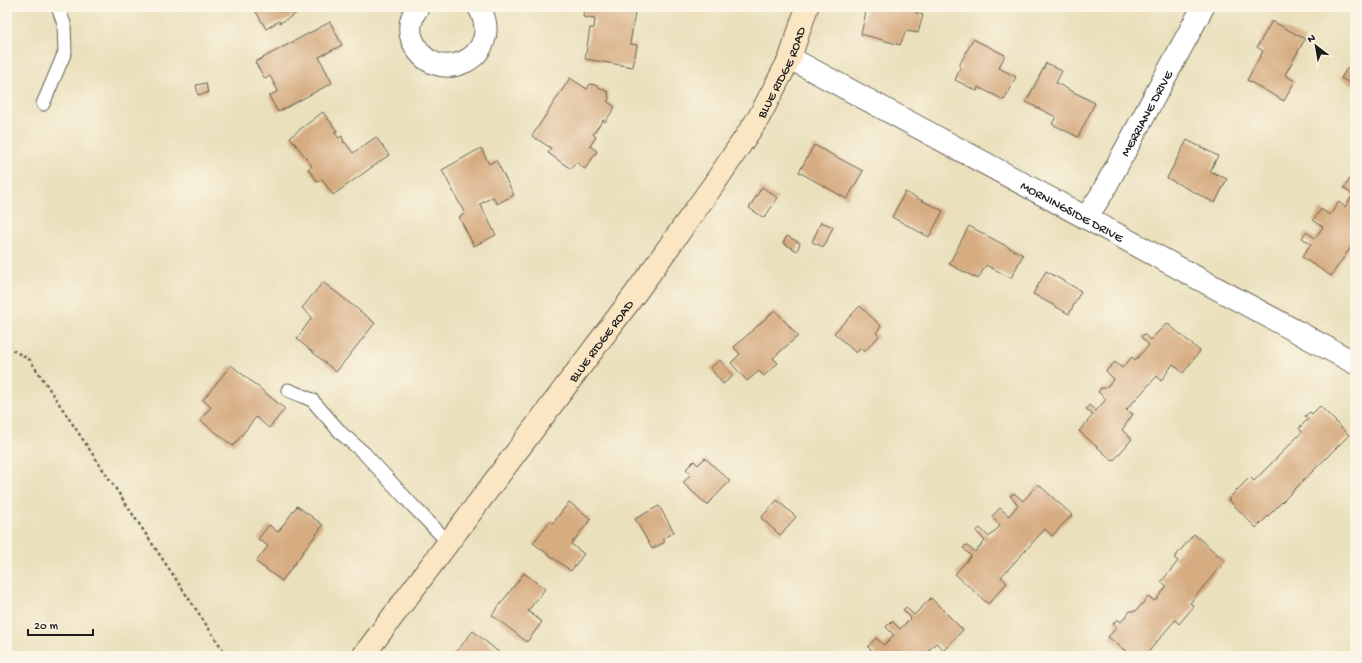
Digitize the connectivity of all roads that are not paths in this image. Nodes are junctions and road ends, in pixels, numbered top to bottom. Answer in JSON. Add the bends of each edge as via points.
{"nodes":[{"id":1,"x":58,"y":7,"type":"edge"},
{"id":2,"x":418,"y":7,"type":"edge"},
{"id":3,"x":479,"y":7,"type":"edge"},
{"id":4,"x":807,"y":7,"type":"edge"},
{"id":5,"x":1203,"y":7,"type":"edge"},
{"id":6,"x":790,"y":58,"type":"junction"},
{"id":7,"x":43,"y":104,"type":"dead end"},
{"id":8,"x":1086,"y":218,"type":"junction"},
{"id":9,"x":1355,"y":363,"type":"edge"},
{"id":10,"x":288,"y":390,"type":"dead end"},
{"id":11,"x":449,"y":543,"type":"junction"},
{"id":12,"x":363,"y":656,"type":"edge"}],
"edges":[{"from":1,"to":7,"type":"lane","via":[[64,24],[64,52]]},
{"from":2,"to":3,"type":"street","via":[[411,24],[411,37],[416,48],[424,58],[434,64],[446,66],[470,60],[479,51],[486,27],[484,15]]},
{"from":4,"to":6,"type":"main road","name":"BLUE RIDGE ROAD"},
{"from":5,"to":8,"type":"street","name":"MERRIANE DRIVE"},
{"from":6,"to":8,"type":"street","name":"MORNINGSIDE DRIVE"},
{"from":6,"to":11,"type":"main road","name":"BLUE RIDGE ROAD","via":[[759,117],[714,184]]},
{"from":8,"to":9,"type":"street","name":"MORNINGSIDE DRIVE"},
{"from":10,"to":11,"type":"lane","via":[[312,400]]},
{"from":11,"to":12,"type":"main road","name":"BLUE RIDGE ROAD"}]}
